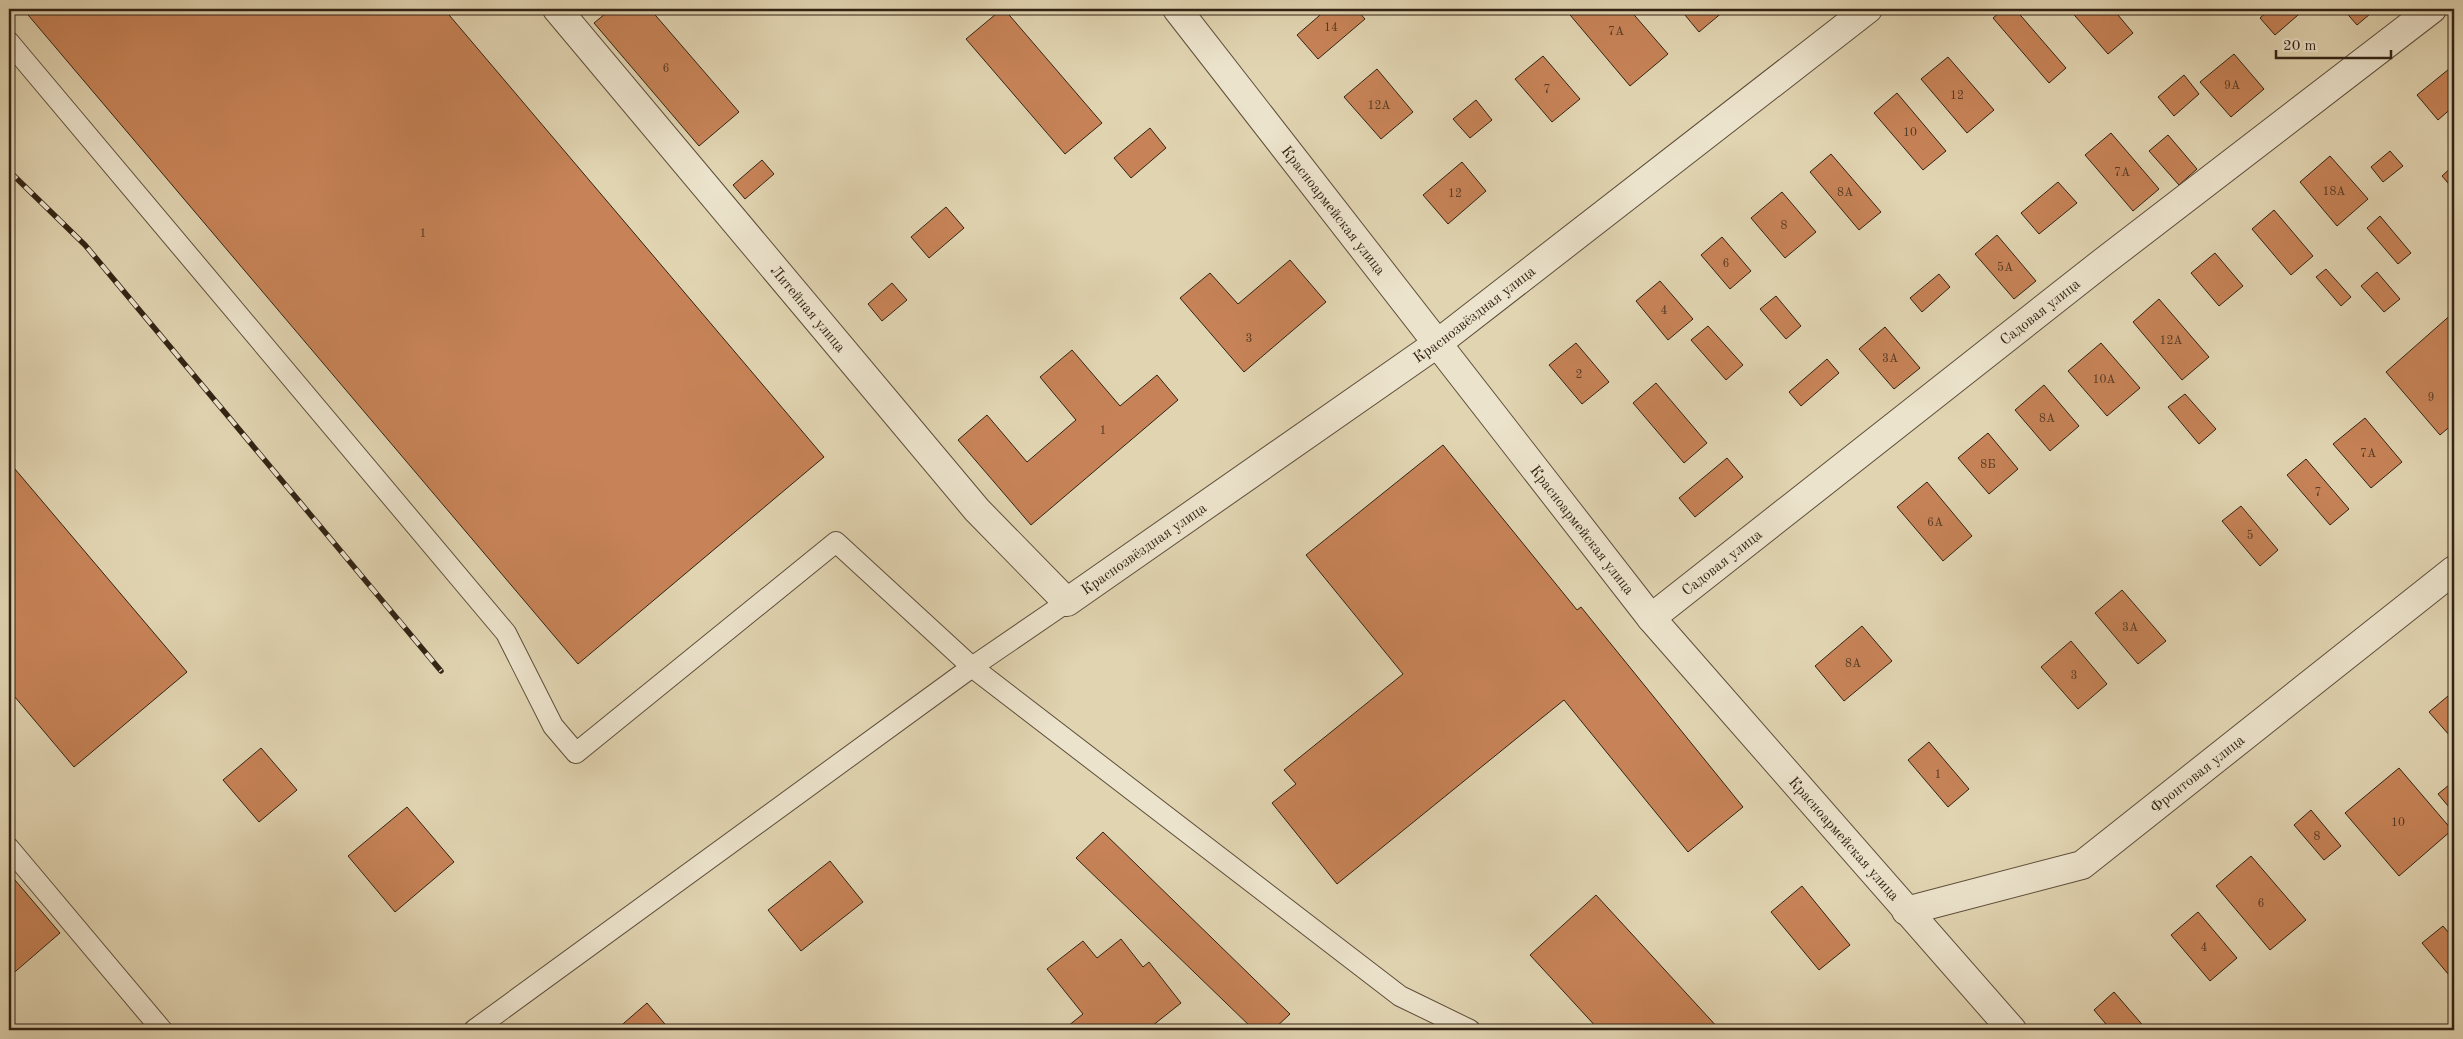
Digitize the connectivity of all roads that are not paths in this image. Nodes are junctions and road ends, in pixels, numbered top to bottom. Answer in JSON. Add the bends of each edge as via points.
{"nodes":[{"id":1,"x":556,"y":9,"type":"edge"},
{"id":2,"x":1177,"y":9,"type":"edge"},
{"id":3,"x":1868,"y":9,"type":"edge"},
{"id":4,"x":2432,"y":9,"type":"edge"},
{"id":5,"x":9,"y":42,"type":"edge"},
{"id":6,"x":1438,"y":344,"type":"junction"},
{"id":7,"x":2454,"y":570,"type":"edge"},
{"id":8,"x":1067,"y":602,"type":"junction"},
{"id":9,"x":1651,"y":618,"type":"junction"},
{"id":10,"x":972,"y":666,"type":"junction"},
{"id":11,"x":9,"y":848,"type":"edge"},
{"id":12,"x":1906,"y":911,"type":"junction"},
{"id":13,"x":162,"y":1030,"type":"edge"},
{"id":14,"x":474,"y":1030,"type":"edge"},
{"id":15,"x":1470,"y":1030,"type":"edge"},
{"id":16,"x":2012,"y":1030,"type":"edge"}],
"edges":[{"from":1,"to":8,"type":"street","name":"Литейная улица","via":[[977,510]]},
{"from":2,"to":6,"type":"street","name":"Красноармейская улица"},
{"from":3,"to":6,"type":"street","name":"Краснозвёздная улица"},
{"from":4,"to":9,"type":"street","name":"Садовая улица"},
{"from":5,"to":10,"type":"lane","via":[[506,633],[553,726],[576,753],[836,542]]},
{"from":6,"to":8,"type":"street","name":"Краснозвёздная улица"},
{"from":6,"to":9,"type":"street","name":"Красноармейская улица"},
{"from":7,"to":12,"type":"street","name":"Фронтовая улица","via":[[2082,865]]},
{"from":8,"to":10,"type":"lane"},
{"from":9,"to":12,"type":"street","name":"Красноармейская улица"},
{"from":10,"to":14,"type":"lane"},
{"from":10,"to":15,"type":"lane","via":[[1400,996]]},
{"from":11,"to":13,"type":"lane"},
{"from":12,"to":16,"type":"street","name":"Красноармейская улица"}]}
